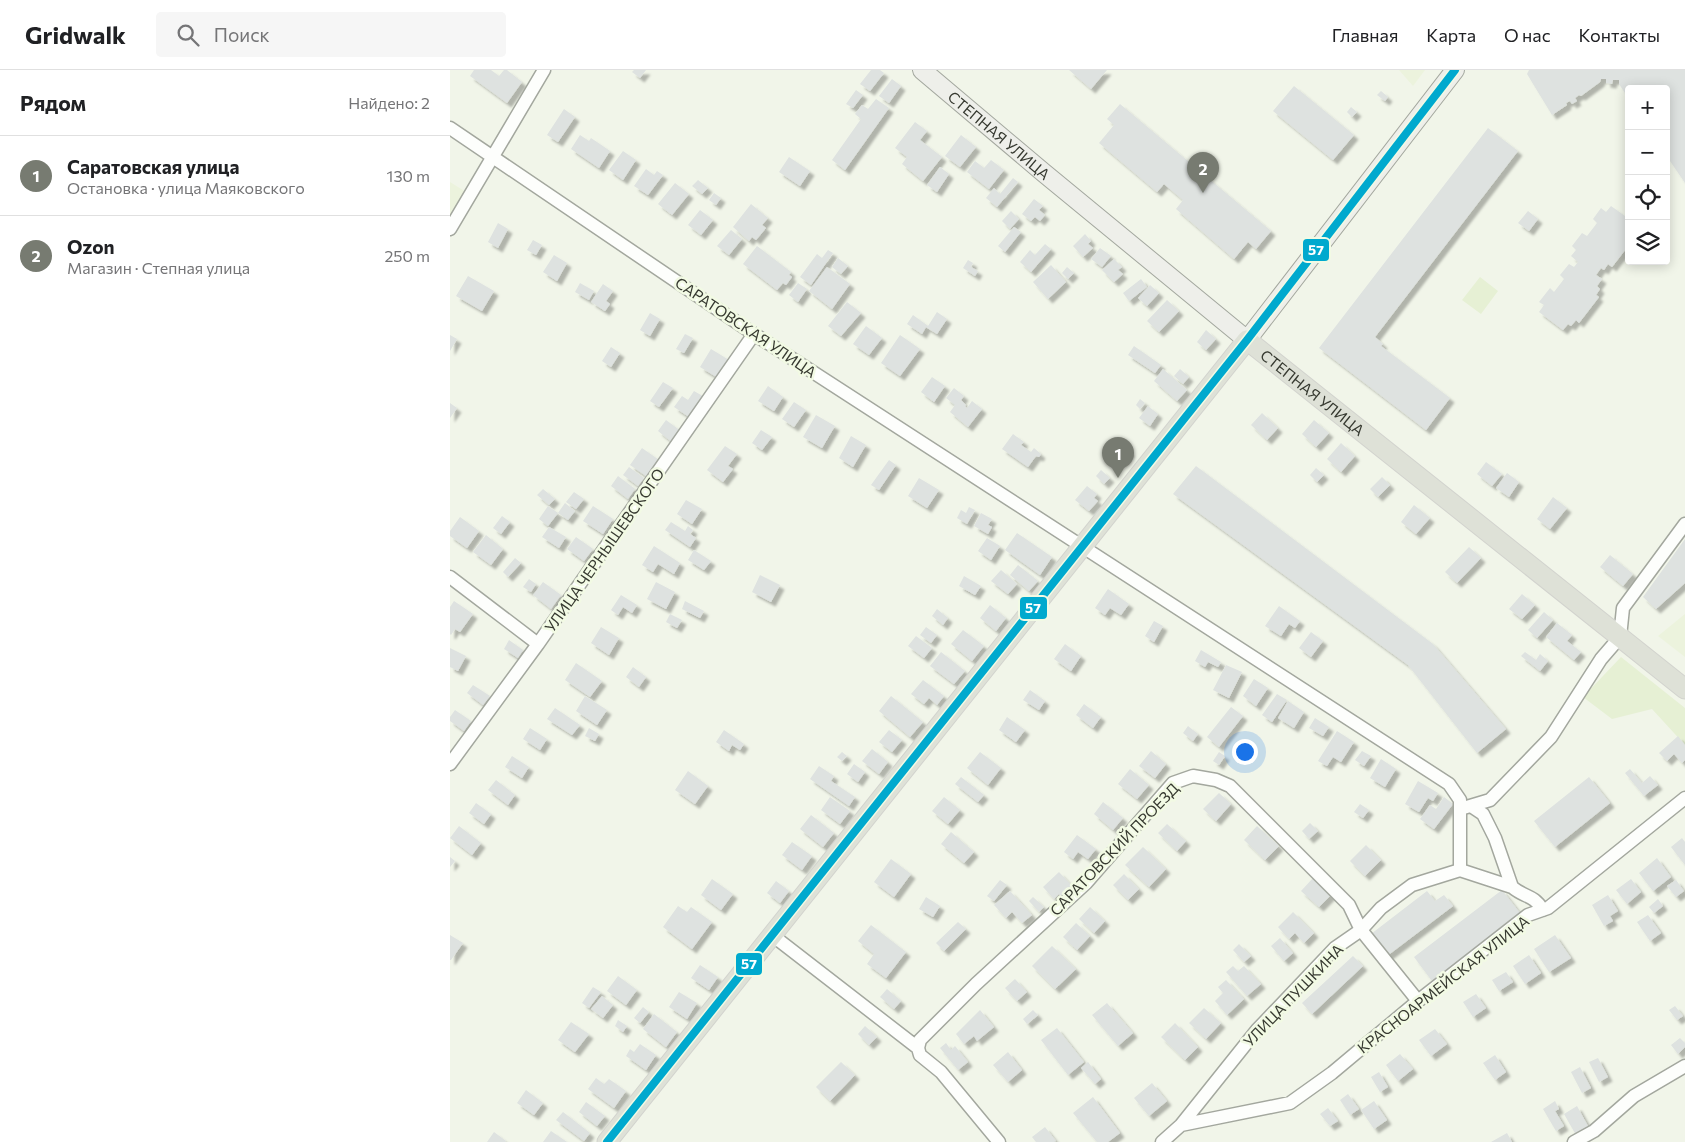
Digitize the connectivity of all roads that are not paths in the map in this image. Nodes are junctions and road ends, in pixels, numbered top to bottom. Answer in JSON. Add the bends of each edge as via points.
{"nodes":[{"id":1,"x":544,"y":70,"type":"edge"},
{"id":2,"x":922,"y":70,"type":"edge"},
{"id":3,"x":1455,"y":70,"type":"edge"},
{"id":4,"x":450,"y":128,"type":"edge"},
{"id":5,"x":493,"y":156,"type":"junction"},
{"id":6,"x":450,"y":229,"type":"edge"},
{"id":7,"x":754,"y":334,"type":"junction"},
{"id":8,"x":1247,"y":340,"type":"junction"},
{"id":9,"x":1685,"y":524,"type":"edge"},
{"id":10,"x":1082,"y":546,"type":"junction"},
{"id":11,"x":450,"y":577,"type":"edge"},
{"id":12,"x":1620,"y":637,"type":"junction"},
{"id":13,"x":538,"y":644,"type":"junction"},
{"id":14,"x":1685,"y":688,"type":"edge"},
{"id":15,"x":450,"y":764,"type":"edge"},
{"id":16,"x":1685,"y":798,"type":"edge"},
{"id":17,"x":1466,"y":807,"type":"junction"},
{"id":18,"x":1460,"y":870,"type":"junction"},
{"id":19,"x":1512,"y":887,"type":"junction"},
{"id":20,"x":1543,"y":910,"type":"junction"},
{"id":21,"x":1361,"y":930,"type":"junction"},
{"id":22,"x":772,"y":935,"type":"junction"},
{"id":23,"x":1418,"y":1001,"type":"junction"},
{"id":24,"x":918,"y":1048,"type":"junction"},
{"id":25,"x":1685,"y":1066,"type":"edge"},
{"id":26,"x":1181,"y":1125,"type":"junction"},
{"id":27,"x":607,"y":1142,"type":"edge"},
{"id":28,"x":999,"y":1142,"type":"edge"},
{"id":29,"x":1162,"y":1142,"type":"edge"},
{"id":30,"x":1574,"y":1142,"type":"edge"}],
"edges":[{"from":1,"to":5,"type":"street"},
{"from":2,"to":8,"type":"street","name":"СТЕПНАЯ УЛИЦА"},
{"from":3,"to":8,"type":"street"},
{"from":4,"to":5,"type":"street","name":"САРАТОВСКАЯ УЛИЦА"},
{"from":5,"to":6,"type":"street"},
{"from":5,"to":7,"type":"street","name":"САРАТОВСКАЯ УЛИЦА"},
{"from":7,"to":10,"type":"street","name":"САРАТОВСКАЯ УЛИЦА"},
{"from":7,"to":13,"type":"street","name":"УЛИЦА ЧЕРНЫШЕВСКОГО"},
{"from":8,"to":10,"type":"main road"},
{"from":8,"to":12,"type":"main road","name":"СТЕПНАЯ УЛИЦА"},
{"from":9,"to":12,"type":"street","via":[[1623,608]]},
{"from":10,"to":17,"type":"street","name":"САРАТОВСКАЯ УЛИЦА","via":[[1449,784]]},
{"from":10,"to":22,"type":"main road"},
{"from":11,"to":13,"type":"street"},
{"from":12,"to":14,"type":"main road","name":"СТЕПНАЯ УЛИЦА"},
{"from":12,"to":17,"type":"street","via":[[1601,659],[1551,737],[1490,800]]},
{"from":13,"to":15,"type":"street","name":"УЛИЦА ЧЕРНЫШЕВСКОГО"},
{"from":16,"to":20,"type":"street","name":"КРАСНОАРМЕЙСКАЯ УЛИЦА"},
{"from":17,"to":18,"type":"street"},
{"from":17,"to":19,"type":"street","via":[[1483,814]]},
{"from":18,"to":19,"type":"street"},
{"from":18,"to":21,"type":"street","name":"УЛИЦА ПУШКИНА","via":[[1412,885],[1381,908]]},
{"from":19,"to":20,"type":"street","via":[[1537,900]]},
{"from":20,"to":23,"type":"street","name":"КРАСНОАРМЕЙСКАЯ УЛИЦА","via":[[1528,915]]},
{"from":21,"to":23,"type":"street","name":"САРАТОВСКИЙ ПРОЕЗД"},
{"from":21,"to":24,"type":"street","name":"САРАТОВСКИЙ ПРОЕЗД","via":[[1349,904],[1230,786],[1193,776],[1173,783],[1086,883],[976,984],[920,1040]]},
{"from":21,"to":26,"type":"street","name":"УЛИЦА ПУШКИНА","via":[[1335,948],[1257,1030]]},
{"from":22,"to":24,"type":"street"},
{"from":22,"to":27,"type":"main road"},
{"from":23,"to":26,"type":"street","name":"КРАСНОАРМЕЙСКАЯ УЛИЦА","via":[[1332,1073],[1290,1103]]},
{"from":24,"to":28,"type":"street","via":[[920,1055],[941,1072]]},
{"from":25,"to":30,"type":"street","via":[[1634,1096],[1594,1131]]},
{"from":26,"to":29,"type":"street","name":"УЛИЦА ПУШКИНА"}]}
